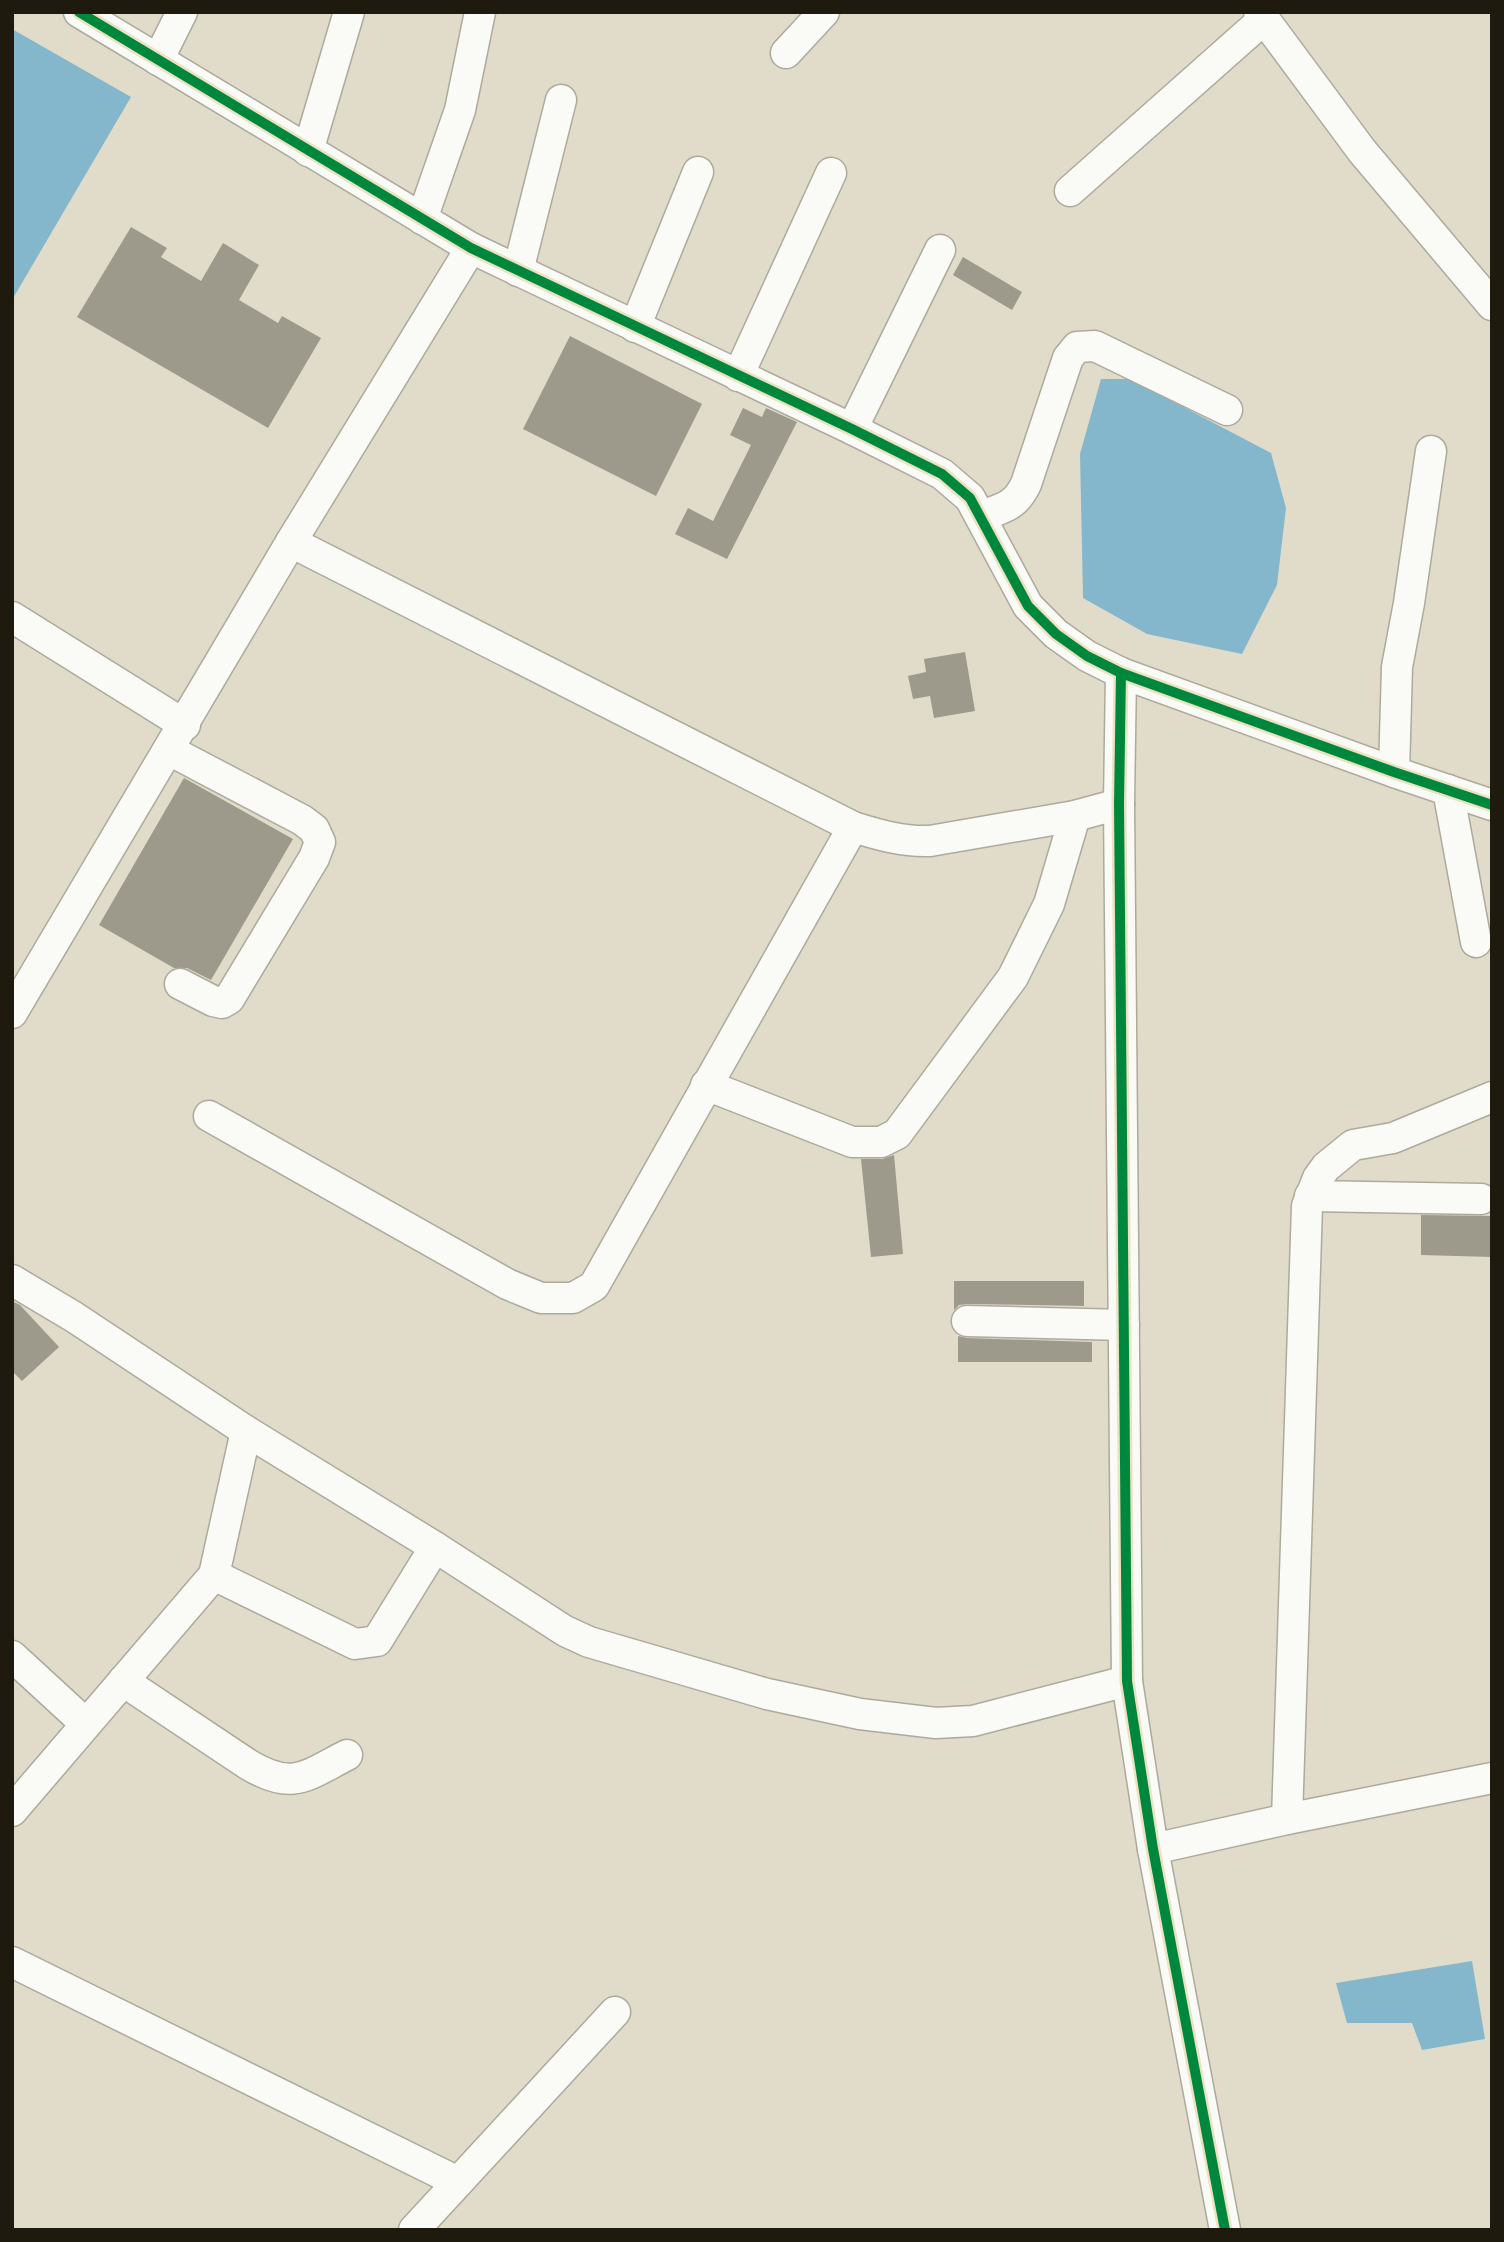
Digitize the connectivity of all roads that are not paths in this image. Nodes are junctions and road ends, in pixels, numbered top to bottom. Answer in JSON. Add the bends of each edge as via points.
{"nodes":[{"id":1,"x":79,"y":12,"type":"edge"},
{"id":2,"x":182,"y":12,"type":"edge"},
{"id":3,"x":349,"y":12,"type":"edge"},
{"id":4,"x":480,"y":12,"type":"edge"},
{"id":5,"x":824,"y":12,"type":"edge"},
{"id":6,"x":1261,"y":16,"type":"edge"},
{"id":7,"x":786,"y":53,"type":"dead end"},
{"id":8,"x":158,"y":60,"type":"junction"},
{"id":9,"x":561,"y":100,"type":"dead end"},
{"id":10,"x":309,"y":150,"type":"junction"},
{"id":11,"x":698,"y":172,"type":"dead end"},
{"id":12,"x":831,"y":173,"type":"dead end"},
{"id":13,"x":1070,"y":191,"type":"dead end"},
{"id":14,"x":422,"y":219,"type":"junction"},
{"id":15,"x":471,"y":248,"type":"junction"},
{"id":16,"x":940,"y":250,"type":"dead end"},
{"id":17,"x":517,"y":271,"type":"junction"},
{"id":18,"x":1492,"y":305,"type":"edge"},
{"id":19,"x":635,"y":327,"type":"junction"},
{"id":20,"x":738,"y":376,"type":"junction"},
{"id":21,"x":1227,"y":410,"type":"dead end"},
{"id":22,"x":852,"y":429,"type":"junction"},
{"id":23,"x":1431,"y":451,"type":"dead end"},
{"id":24,"x":981,"y":516,"type":"junction"},
{"id":25,"x":291,"y":542,"type":"junction"},
{"id":26,"x":12,"y":617,"type":"edge"},
{"id":27,"x":1121,"y":673,"type":"junction"},
{"id":28,"x":177,"y":738,"type":"junction"},
{"id":29,"x":1394,"y":772,"type":"junction"},
{"id":30,"x":1448,"y":790,"type":"junction"},
{"id":31,"x":1119,"y":804,"type":"junction"},
{"id":32,"x":1492,"y":805,"type":"edge"},
{"id":33,"x":1075,"y":816,"type":"junction"},
{"id":34,"x":853,"y":827,"type":"junction"},
{"id":35,"x":1476,"y":942,"type":"dead end"},
{"id":36,"x":180,"y":984,"type":"dead end"},
{"id":37,"x":12,"y":1013,"type":"edge"},
{"id":38,"x":706,"y":1085,"type":"junction"},
{"id":39,"x":1492,"y":1097,"type":"edge"},
{"id":40,"x":209,"y":1116,"type":"dead end"},
{"id":41,"x":1310,"y":1196,"type":"junction"},
{"id":42,"x":1481,"y":1199,"type":"dead end"},
{"id":43,"x":12,"y":1280,"type":"edge"},
{"id":44,"x":967,"y":1321,"type":"dead end"},
{"id":45,"x":1124,"y":1325,"type":"junction"},
{"id":46,"x":246,"y":1431,"type":"junction"},
{"id":47,"x":435,"y":1547,"type":"junction"},
{"id":48,"x":214,"y":1575,"type":"junction"},
{"id":49,"x":12,"y":1656,"type":"edge"},
{"id":50,"x":123,"y":1681,"type":"junction"},
{"id":51,"x":1127,"y":1681,"type":"junction"},
{"id":52,"x":86,"y":1724,"type":"junction"},
{"id":53,"x":347,"y":1755,"type":"dead end"},
{"id":54,"x":1492,"y":1778,"type":"edge"},
{"id":55,"x":12,"y":1811,"type":"edge"},
{"id":56,"x":1287,"y":1819,"type":"junction"},
{"id":57,"x":1153,"y":1849,"type":"junction"},
{"id":58,"x":12,"y":1962,"type":"edge"},
{"id":59,"x":615,"y":2012,"type":"dead end"},
{"id":60,"x":458,"y":2182,"type":"junction"},
{"id":61,"x":414,"y":2230,"type":"edge"},
{"id":62,"x":1225,"y":2230,"type":"edge"}],
"edges":[{"from":1,"to":8,"type":"street"},
{"from":2,"to":8,"type":"street"},
{"from":3,"to":10,"type":"street"},
{"from":4,"to":14,"type":"street","via":[[460,110]]},
{"from":5,"to":7,"type":"street"},
{"from":6,"to":13,"type":"street"},
{"from":6,"to":18,"type":"street","via":[[1362,151]]},
{"from":8,"to":10,"type":"street"},
{"from":9,"to":17,"type":"street"},
{"from":10,"to":14,"type":"street"},
{"from":11,"to":19,"type":"street"},
{"from":12,"to":20,"type":"street"},
{"from":14,"to":15,"type":"street"},
{"from":15,"to":17,"type":"street"},
{"from":15,"to":25,"type":"street"},
{"from":16,"to":22,"type":"street"},
{"from":17,"to":19,"type":"street"},
{"from":19,"to":20,"type":"street"},
{"from":20,"to":22,"type":"street"},
{"from":21,"to":24,"type":"street","via":[[1095,346],[1077,347],[1068,358],[1019,498]]},
{"from":22,"to":24,"type":"street","via":[[942,474],[970,498]]},
{"from":23,"to":29,"type":"street","via":[[1397,667]]},
{"from":24,"to":27,"type":"street","via":[[1028,606],[1056,634]]},
{"from":25,"to":28,"type":"street"},
{"from":25,"to":34,"type":"street"},
{"from":26,"to":28,"type":"street"},
{"from":27,"to":29,"type":"street"},
{"from":27,"to":31,"type":"street"},
{"from":28,"to":36,"type":"street","via":[[302,820],[314,829],[320,842],[229,999],[213,1001]]},
{"from":28,"to":37,"type":"street"},
{"from":29,"to":30,"type":"street"},
{"from":30,"to":32,"type":"street"},
{"from":30,"to":35,"type":"street"},
{"from":31,"to":33,"type":"street"},
{"from":31,"to":45,"type":"street"},
{"from":33,"to":34,"type":"street","via":[[910,842]]},
{"from":33,"to":38,"type":"street","via":[[1049,904],[1013,977],[897,1134],[881,1142],[852,1142]]},
{"from":34,"to":38,"type":"street"},
{"from":38,"to":40,"type":"street","via":[[594,1286],[573,1298],[541,1298],[507,1284]]},
{"from":39,"to":41,"type":"street","via":[[1393,1138],[1353,1145],[1326,1167]]},
{"from":41,"to":42,"type":"street"},
{"from":41,"to":56,"type":"street"},
{"from":43,"to":46,"type":"street"},
{"from":44,"to":45,"type":"street"},
{"from":45,"to":51,"type":"street"},
{"from":46,"to":47,"type":"street"},
{"from":46,"to":48,"type":"street"},
{"from":47,"to":48,"type":"street","via":[[377,1641],[369,1643],[355,1644]]},
{"from":47,"to":51,"type":"street","via":[[589,1642],[766,1694],[860,1714],[936,1723],[972,1721]]},
{"from":48,"to":50,"type":"street"},
{"from":49,"to":52,"type":"street"},
{"from":50,"to":52,"type":"street"},
{"from":50,"to":53,"type":"street","via":[[264,1774],[303,1778]]},
{"from":51,"to":57,"type":"street"},
{"from":52,"to":55,"type":"street"},
{"from":54,"to":56,"type":"street"},
{"from":56,"to":57,"type":"street"},
{"from":57,"to":62,"type":"street"},
{"from":58,"to":60,"type":"street"},
{"from":59,"to":60,"type":"street"},
{"from":60,"to":61,"type":"street"}]}
